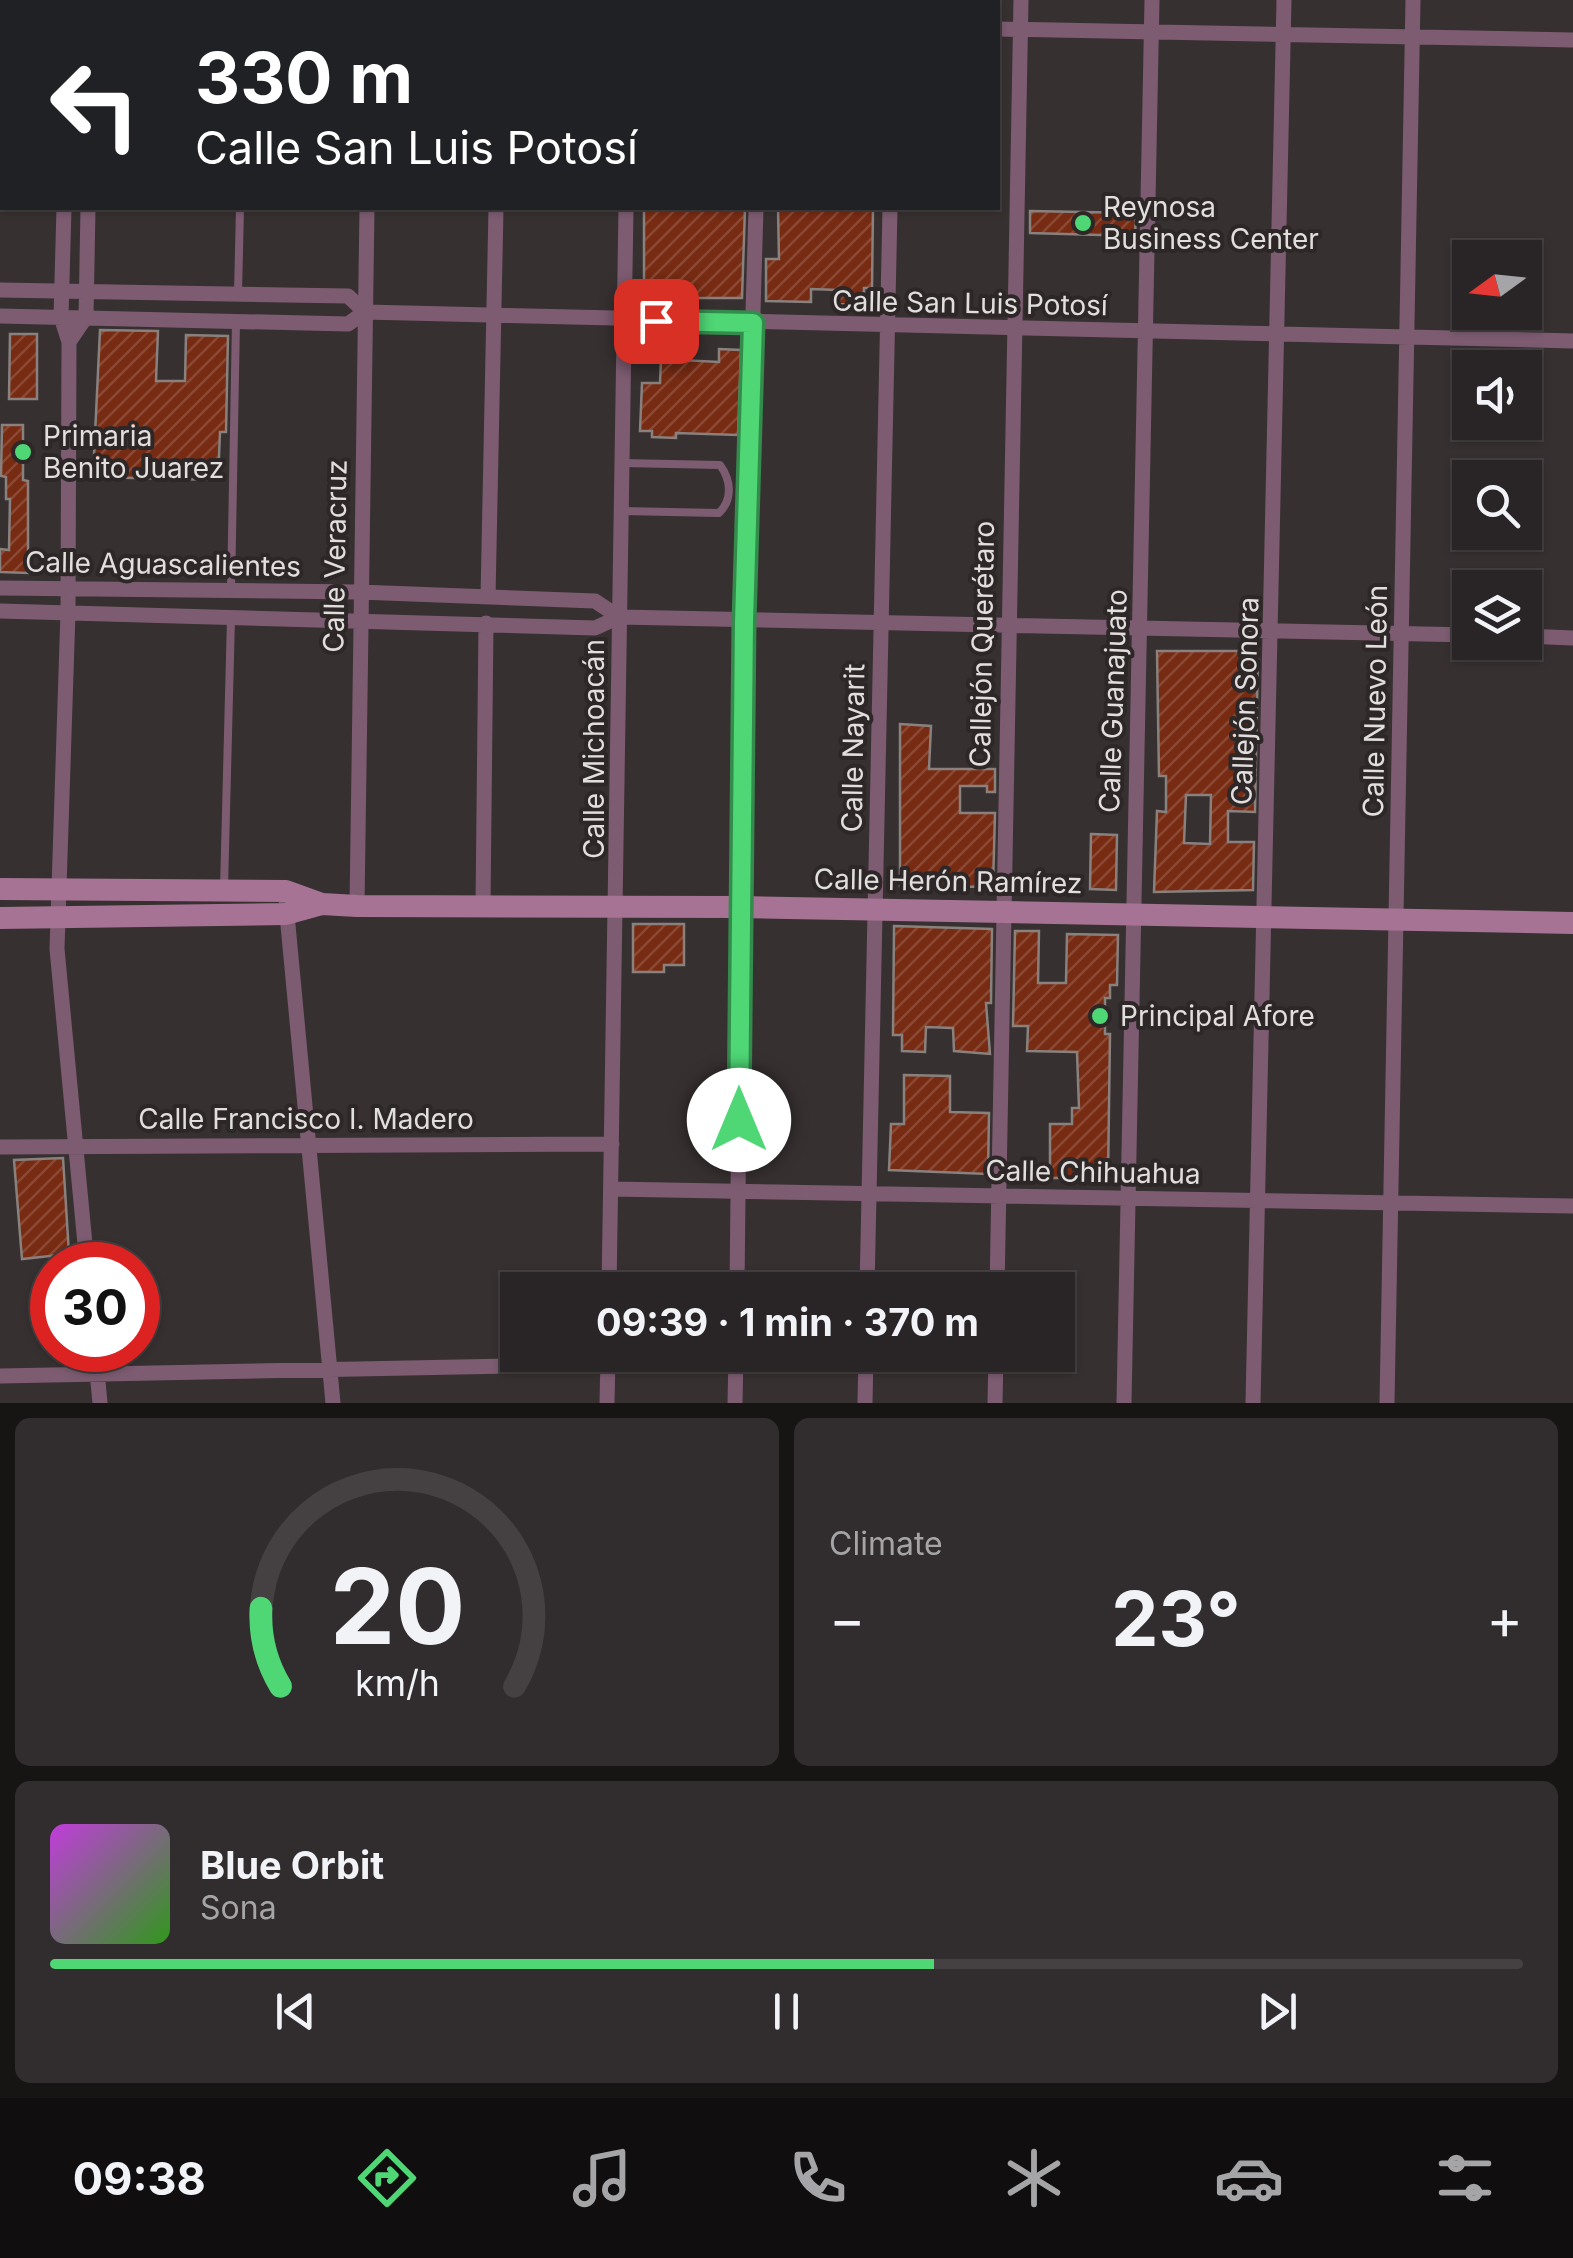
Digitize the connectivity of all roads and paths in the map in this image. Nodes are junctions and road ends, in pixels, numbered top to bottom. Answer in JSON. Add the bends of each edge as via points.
{"nodes":[{"id":1,"x":1021,"y":0,"type":"edge"},
{"id":2,"x":1152,"y":0,"type":"edge"},
{"id":3,"x":1284,"y":0,"type":"edge"},
{"id":4,"x":1412,"y":0,"type":"edge"},
{"id":5,"x":1000,"y":30,"type":"edge"},
{"id":6,"x":1021,"y":30,"type":"junction"},
{"id":7,"x":1152,"y":32,"type":"junction"},
{"id":8,"x":1283,"y":34,"type":"junction"},
{"id":9,"x":1412,"y":37,"type":"junction"},
{"id":10,"x":1573,"y":40,"type":"edge"},
{"id":11,"x":64,"y":210,"type":"edge"},
{"id":12,"x":88,"y":210,"type":"edge"},
{"id":13,"x":240,"y":210,"type":"edge"},
{"id":14,"x":367,"y":210,"type":"edge"},
{"id":15,"x":496,"y":210,"type":"edge"},
{"id":16,"x":626,"y":210,"type":"edge"},
{"id":17,"x":756,"y":210,"type":"edge"},
{"id":18,"x":890,"y":210,"type":"edge"},
{"id":19,"x":0,"y":290,"type":"edge"},
{"id":20,"x":62,"y":290,"type":"junction"},
{"id":21,"x":86,"y":290,"type":"junction"},
{"id":22,"x":238,"y":294,"type":"junction"},
{"id":23,"x":365,"y":312,"type":"junction"},
{"id":24,"x":0,"y":316,"type":"edge"},
{"id":25,"x":61,"y":317,"type":"junction"},
{"id":26,"x":86,"y":318,"type":"junction"},
{"id":27,"x":494,"y":318,"type":"junction"},
{"id":28,"x":624,"y":320,"type":"junction"},
{"id":29,"x":236,"y":321,"type":"junction"},
{"id":30,"x":753,"y":323,"type":"junction"},
{"id":31,"x":888,"y":326,"type":"junction"},
{"id":32,"x":1014,"y":329,"type":"junction"},
{"id":33,"x":1145,"y":332,"type":"junction"},
{"id":34,"x":1276,"y":335,"type":"junction"},
{"id":35,"x":1407,"y":338,"type":"junction"},
{"id":36,"x":1573,"y":341,"type":"edge"},
{"id":37,"x":69,"y":342,"type":"junction"},
{"id":38,"x":622,"y":462,"type":"junction"},
{"id":39,"x":621,"y":511,"type":"junction"},
{"id":40,"x":68,"y":587,"type":"junction"},
{"id":41,"x":0,"y":588,"type":"edge"},
{"id":42,"x":231,"y":590,"type":"junction"},
{"id":43,"x":359,"y":592,"type":"junction"},
{"id":44,"x":488,"y":597,"type":"junction"},
{"id":45,"x":0,"y":611,"type":"edge"},
{"id":46,"x":68,"y":612,"type":"junction"},
{"id":47,"x":231,"y":616,"type":"junction"},
{"id":48,"x":619,"y":617,"type":"junction"},
{"id":49,"x":358,"y":618,"type":"junction"},
{"id":50,"x":744,"y":622,"type":"junction"},
{"id":51,"x":486,"y":623,"type":"junction"},
{"id":52,"x":880,"y":624,"type":"junction"},
{"id":53,"x":1006,"y":626,"type":"junction"},
{"id":54,"x":1140,"y":628,"type":"junction"},
{"id":55,"x":1273,"y":632,"type":"junction"},
{"id":56,"x":1401,"y":634,"type":"junction"},
{"id":57,"x":1452,"y":635,"type":"edge"},
{"id":58,"x":1542,"y":637,"type":"edge"},
{"id":59,"x":1573,"y":638,"type":"edge"},
{"id":60,"x":60,"y":888,"type":"junction"},
{"id":61,"x":0,"y":889,"type":"edge"},
{"id":62,"x":224,"y":889,"type":"junction"},
{"id":63,"x":286,"y":903,"type":"junction"},
{"id":64,"x":357,"y":906,"type":"junction"},
{"id":65,"x":483,"y":906,"type":"junction"},
{"id":66,"x":618,"y":906,"type":"junction"},
{"id":67,"x":740,"y":907,"type":"junction"},
{"id":68,"x":874,"y":910,"type":"junction"},
{"id":69,"x":1002,"y":912,"type":"junction"},
{"id":70,"x":1132,"y":915,"type":"junction"},
{"id":71,"x":59,"y":917,"type":"junction"},
{"id":72,"x":1264,"y":917,"type":"junction"},
{"id":73,"x":0,"y":918,"type":"edge"},
{"id":74,"x":1396,"y":920,"type":"junction"},
{"id":75,"x":1573,"y":923,"type":"edge"},
{"id":76,"x":309,"y":1142,"type":"junction"},
{"id":77,"x":75,"y":1144,"type":"junction"},
{"id":78,"x":612,"y":1144,"type":"junction"},
{"id":79,"x":0,"y":1147,"type":"edge"},
{"id":80,"x":612,"y":1190,"type":"junction"},
{"id":81,"x":738,"y":1191,"type":"junction"},
{"id":82,"x":869,"y":1193,"type":"junction"},
{"id":83,"x":998,"y":1195,"type":"junction"},
{"id":84,"x":1127,"y":1197,"type":"junction"},
{"id":85,"x":1257,"y":1200,"type":"junction"},
{"id":86,"x":1390,"y":1202,"type":"junction"},
{"id":87,"x":1573,"y":1206,"type":"edge"},
{"id":88,"x":84,"y":1242,"type":"edge"},
{"id":89,"x":610,"y":1272,"type":"edge"},
{"id":90,"x":737,"y":1272,"type":"edge"},
{"id":91,"x":868,"y":1272,"type":"edge"},
{"id":92,"x":997,"y":1272,"type":"edge"},
{"id":93,"x":500,"y":1363,"type":"edge"},
{"id":94,"x":330,"y":1370,"type":"junction"},
{"id":95,"x":608,"y":1372,"type":"edge"},
{"id":96,"x":736,"y":1372,"type":"edge"},
{"id":97,"x":866,"y":1372,"type":"edge"},
{"id":98,"x":996,"y":1372,"type":"edge"},
{"id":99,"x":97,"y":1374,"type":"junction"},
{"id":100,"x":0,"y":1376,"type":"edge"},
{"id":101,"x":100,"y":1403,"type":"edge"},
{"id":102,"x":334,"y":1403,"type":"edge"},
{"id":103,"x":607,"y":1403,"type":"edge"},
{"id":104,"x":735,"y":1403,"type":"edge"},
{"id":105,"x":865,"y":1403,"type":"edge"},
{"id":106,"x":995,"y":1403,"type":"edge"},
{"id":107,"x":1124,"y":1403,"type":"edge"},
{"id":108,"x":1253,"y":1403,"type":"edge"},
{"id":109,"x":1386,"y":1403,"type":"edge"}],
"edges":[{"from":1,"to":6,"type":"street","name":"Callejón Querétaro"},
{"from":2,"to":7,"type":"street","name":"Calle Guanajuato"},
{"from":3,"to":8,"type":"street","name":"Callejón Sonora"},
{"from":4,"to":9,"type":"street","name":"Calle Nuevo León"},
{"from":5,"to":6,"type":"street"},
{"from":6,"to":7,"type":"street"},
{"from":6,"to":32,"type":"street","name":"Callejón Querétaro"},
{"from":7,"to":8,"type":"street"},
{"from":7,"to":33,"type":"street","name":"Calle Guanajuato"},
{"from":8,"to":9,"type":"street"},
{"from":8,"to":34,"type":"street","name":"Callejón Sonora"},
{"from":9,"to":10,"type":"street"},
{"from":9,"to":35,"type":"street","name":"Calle Nuevo León"},
{"from":11,"to":20,"type":"street"},
{"from":12,"to":21,"type":"street"},
{"from":13,"to":22,"type":"lane"},
{"from":14,"to":23,"type":"street","name":"Calle Veracruz"},
{"from":15,"to":27,"type":"street"},
{"from":16,"to":28,"type":"street","name":"Calle Michoacán"},
{"from":17,"to":30,"type":"street"},
{"from":18,"to":31,"type":"street","name":"Calle Nayarit"},
{"from":19,"to":20,"type":"street","name":"Calle San Luis Potosí"},
{"from":20,"to":21,"type":"street","name":"Calle San Luis Potosí"},
{"from":20,"to":25,"type":"street"},
{"from":21,"to":22,"type":"street","name":"Calle San Luis Potosí"},
{"from":21,"to":26,"type":"street"},
{"from":22,"to":23,"type":"street","name":"Calle San Luis Potosí","via":[[348,296]]},
{"from":23,"to":27,"type":"street","name":"Calle San Luis Potosí"},
{"from":23,"to":29,"type":"street","name":"Calle San Luis Potosí","via":[[348,324]]},
{"from":23,"to":43,"type":"street","name":"Calle Veracruz"},
{"from":24,"to":25,"type":"street","name":"Calle San Luis Potosí"},
{"from":25,"to":26,"type":"street","name":"Calle San Luis Potosí"},
{"from":25,"to":37,"type":"street"},
{"from":26,"to":29,"type":"street","name":"Calle San Luis Potosí"},
{"from":26,"to":37,"type":"street"},
{"from":27,"to":28,"type":"street","name":"Calle San Luis Potosí"},
{"from":27,"to":44,"type":"street"},
{"from":28,"to":30,"type":"street","name":"Calle San Luis Potosí"},
{"from":28,"to":38,"type":"street","name":"Calle Michoacán"},
{"from":29,"to":42,"type":"lane"},
{"from":30,"to":31,"type":"street","name":"Calle San Luis Potosí"},
{"from":30,"to":50,"type":"street"},
{"from":31,"to":32,"type":"street","name":"Calle San Luis Potosí"},
{"from":31,"to":52,"type":"street","name":"Calle Nayarit"},
{"from":32,"to":33,"type":"street","name":"Calle San Luis Potosí"},
{"from":32,"to":53,"type":"street","name":"Callejón Querétaro"},
{"from":33,"to":34,"type":"street","name":"Calle San Luis Potosí"},
{"from":33,"to":54,"type":"street","name":"Calle Guanajuato"},
{"from":34,"to":35,"type":"street","name":"Calle San Luis Potosí"},
{"from":34,"to":55,"type":"street","name":"Callejón Sonora"},
{"from":35,"to":36,"type":"street","name":"Calle San Luis Potosí"},
{"from":35,"to":56,"type":"street","name":"Calle Nuevo León"},
{"from":37,"to":40,"type":"street"},
{"from":38,"to":39,"type":"street","name":"Calle Michoacán"},
{"from":38,"to":39,"type":"lane","via":[[720,464],[730,489],[719,513]]},
{"from":39,"to":48,"type":"street","name":"Calle Michoacán"},
{"from":40,"to":41,"type":"street","name":"Calle Aguascalientes"},
{"from":40,"to":42,"type":"street","name":"Calle Aguascalientes"},
{"from":40,"to":46,"type":"street"},
{"from":42,"to":43,"type":"street","name":"Calle Aguascalientes"},
{"from":43,"to":44,"type":"street","name":"Calle Aguascalientes"},
{"from":43,"to":49,"type":"street","name":"Calle Veracruz"},
{"from":44,"to":48,"type":"street","name":"Calle Aguascalientes","via":[[595,600]]},
{"from":45,"to":46,"type":"street","name":"Calle Aguascalientes"},
{"from":46,"to":47,"type":"street","name":"Calle Aguascalientes"},
{"from":46,"to":60,"type":"street"},
{"from":47,"to":49,"type":"street","name":"Calle Aguascalientes"},
{"from":47,"to":62,"type":"lane"},
{"from":48,"to":50,"type":"street","name":"Calle Aguascalientes"},
{"from":48,"to":51,"type":"street","name":"Calle Aguascalientes","via":[[595,628]]},
{"from":48,"to":66,"type":"street","name":"Calle Michoacán"},
{"from":49,"to":51,"type":"street","name":"Calle Aguascalientes"},
{"from":49,"to":64,"type":"street","name":"Calle Veracruz"},
{"from":50,"to":52,"type":"street","name":"Calle Aguascalientes"},
{"from":50,"to":67,"type":"street"},
{"from":51,"to":65,"type":"street"},
{"from":52,"to":53,"type":"street","name":"Calle Aguascalientes"},
{"from":52,"to":68,"type":"street","name":"Calle Nayarit"},
{"from":53,"to":54,"type":"street","name":"Calle Aguascalientes"},
{"from":53,"to":69,"type":"street","name":"Callejón Querétaro"},
{"from":54,"to":55,"type":"street","name":"Calle Aguascalientes"},
{"from":54,"to":70,"type":"street","name":"Calle Guanajuato"},
{"from":55,"to":56,"type":"street","name":"Calle Aguascalientes"},
{"from":55,"to":72,"type":"street","name":"Callejón Sonora"},
{"from":56,"to":57,"type":"street","name":"Calle Aguascalientes"},
{"from":56,"to":74,"type":"street","name":"Calle Nuevo León"},
{"from":58,"to":59,"type":"street"},
{"from":60,"to":61,"type":"street","name":"Calle Herón Ramírez"},
{"from":60,"to":62,"type":"street","name":"Calle Herón Ramírez"},
{"from":60,"to":71,"type":"street"},
{"from":62,"to":63,"type":"street","name":"Calle Herón Ramírez"},
{"from":63,"to":64,"type":"street","name":"Calle Herón Ramírez"},
{"from":63,"to":71,"type":"street","name":"Calle Herón Ramírez"},
{"from":63,"to":76,"type":"street"},
{"from":64,"to":65,"type":"street","name":"Calle Herón Ramírez"},
{"from":65,"to":66,"type":"street","name":"Calle Herón Ramírez"},
{"from":66,"to":67,"type":"street","name":"Calle Herón Ramírez"},
{"from":66,"to":78,"type":"street","name":"Calle Michoacán"},
{"from":67,"to":68,"type":"street","name":"Calle Herón Ramírez"},
{"from":67,"to":81,"type":"street"},
{"from":68,"to":69,"type":"street","name":"Calle Herón Ramírez"},
{"from":68,"to":82,"type":"street","name":"Calle Nayarit"},
{"from":69,"to":70,"type":"street","name":"Calle Herón Ramírez"},
{"from":69,"to":83,"type":"street","name":"Callejón Querétaro"},
{"from":70,"to":72,"type":"street","name":"Calle Herón Ramírez"},
{"from":70,"to":84,"type":"street","name":"Calle Guanajuato"},
{"from":71,"to":73,"type":"street","name":"Calle Herón Ramírez"},
{"from":71,"to":77,"type":"street"},
{"from":72,"to":74,"type":"street","name":"Calle Herón Ramírez"},
{"from":72,"to":85,"type":"street","name":"Callejón Sonora"},
{"from":74,"to":75,"type":"street","name":"Calle Herón Ramírez"},
{"from":74,"to":86,"type":"street","name":"Calle Nuevo León"},
{"from":76,"to":77,"type":"street","name":"Calle Francisco I. Madero"},
{"from":76,"to":78,"type":"street","name":"Calle Francisco I. Madero"},
{"from":76,"to":94,"type":"street"},
{"from":77,"to":79,"type":"street","name":"Calle Francisco I. Madero"},
{"from":77,"to":88,"type":"street"},
{"from":78,"to":80,"type":"street","name":"Calle Michoacán"},
{"from":80,"to":81,"type":"street","name":"Calle Chihuahua"},
{"from":80,"to":89,"type":"street","name":"Calle Michoacán"},
{"from":81,"to":82,"type":"street","name":"Calle Chihuahua"},
{"from":81,"to":90,"type":"street"},
{"from":82,"to":83,"type":"street","name":"Calle Chihuahua"},
{"from":82,"to":91,"type":"street","name":"Calle Nayarit"},
{"from":83,"to":84,"type":"street","name":"Calle Chihuahua"},
{"from":83,"to":92,"type":"street","name":"Callejón Querétaro"},
{"from":84,"to":85,"type":"street","name":"Calle Chihuahua"},
{"from":84,"to":107,"type":"street","name":"Calle Guanajuato"},
{"from":85,"to":86,"type":"street","name":"Calle Chihuahua"},
{"from":85,"to":108,"type":"street","name":"Callejón Sonora"},
{"from":86,"to":87,"type":"street","name":"Calle Chihuahua"},
{"from":86,"to":109,"type":"street","name":"Calle Nuevo León"},
{"from":93,"to":94,"type":"street"},
{"from":94,"to":99,"type":"street"},
{"from":94,"to":102,"type":"street"},
{"from":95,"to":103,"type":"street"},
{"from":96,"to":104,"type":"street"},
{"from":97,"to":105,"type":"street"},
{"from":98,"to":106,"type":"street"},
{"from":99,"to":100,"type":"street"},
{"from":99,"to":101,"type":"street"}]}
